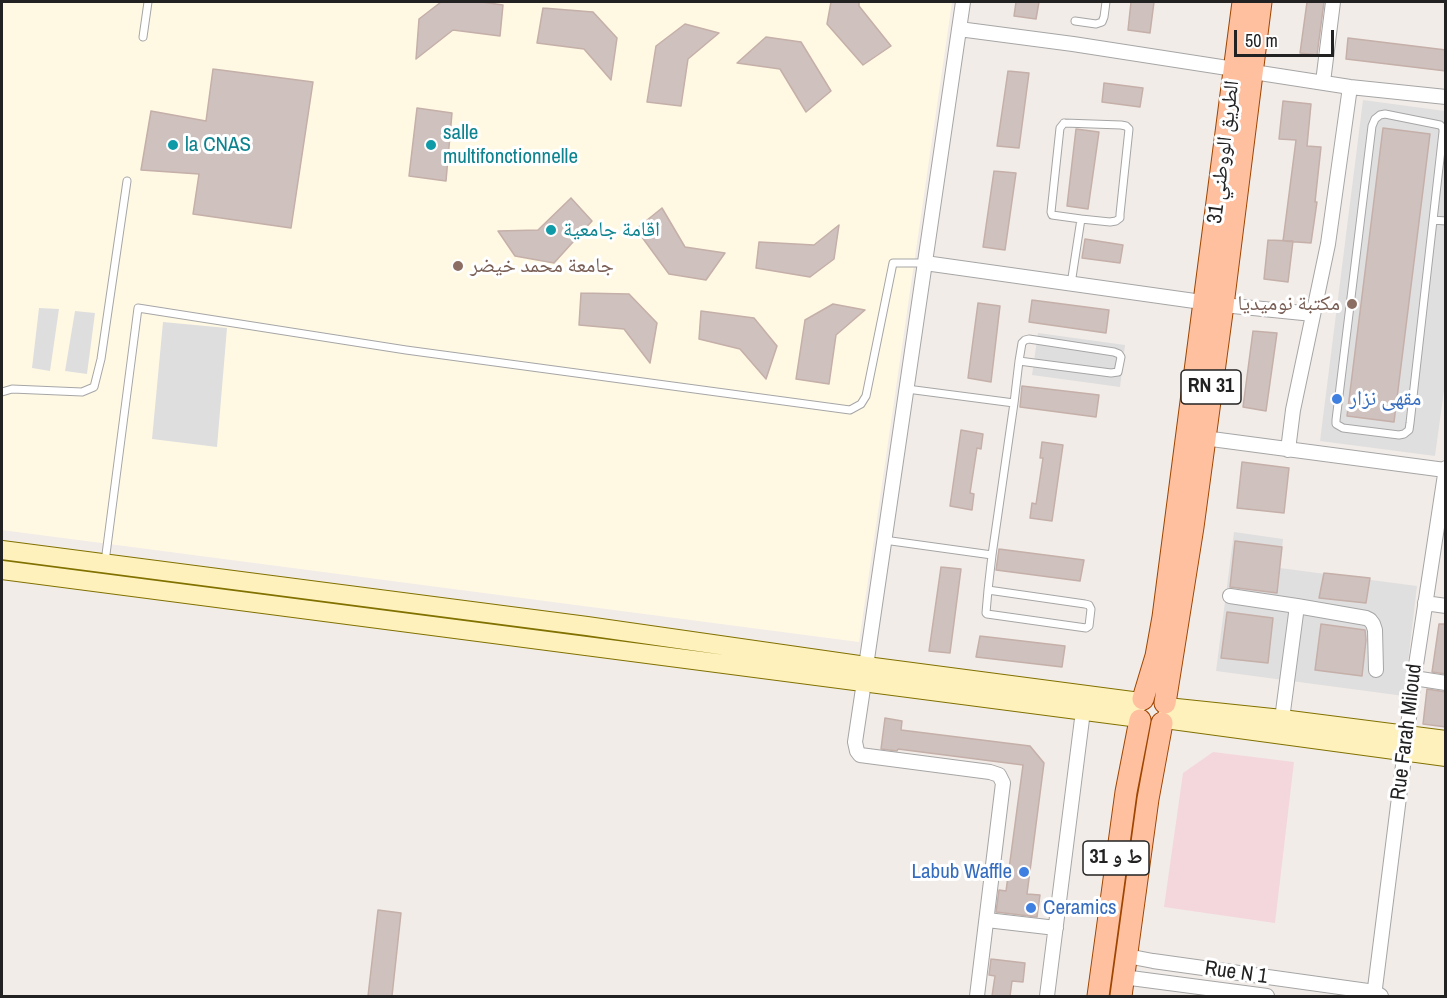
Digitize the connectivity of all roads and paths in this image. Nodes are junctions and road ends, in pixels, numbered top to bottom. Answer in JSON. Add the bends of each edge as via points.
{"nodes":[{"id":1,"x":148,"y":2,"type":"edge"},
{"id":2,"x":963,"y":2,"type":"edge"},
{"id":3,"x":1106,"y":2,"type":"edge"},
{"id":4,"x":1243,"y":2,"type":"edge"},
{"id":5,"x":1261,"y":2,"type":"edge"},
{"id":6,"x":1333,"y":2,"type":"edge"},
{"id":7,"x":1075,"y":21,"type":"dead end"},
{"id":8,"x":959,"y":29,"type":"junction"},
{"id":9,"x":143,"y":37,"type":"dead end"},
{"id":10,"x":1243,"y":70,"type":"junction"},
{"id":11,"x":1323,"y":82,"type":"junction"},
{"id":12,"x":1350,"y":87,"type":"junction"},
{"id":13,"x":1446,"y":97,"type":"edge"},
{"id":14,"x":127,"y":181,"type":"dead end"},
{"id":15,"x":1081,"y":219,"type":"junction"},
{"id":16,"x":1433,"y":220,"type":"junction"},
{"id":17,"x":1446,"y":221,"type":"edge"},
{"id":18,"x":925,"y":263,"type":"junction"},
{"id":19,"x":1071,"y":284,"type":"junction"},
{"id":20,"x":1213,"y":303,"type":"junction"},
{"id":21,"x":1313,"y":314,"type":"junction"},
{"id":22,"x":1019,"y":361,"type":"junction"},
{"id":23,"x":906,"y":389,"type":"junction"},
{"id":24,"x":2,"y":392,"type":"edge"},
{"id":25,"x":1014,"y":403,"type":"junction"},
{"id":26,"x":1204,"y":438,"type":"junction"},
{"id":27,"x":1288,"y":450,"type":"junction"},
{"id":28,"x":1445,"y":469,"type":"edge"},
{"id":29,"x":884,"y":540,"type":"junction"},
{"id":30,"x":2,"y":550,"type":"edge"},
{"id":31,"x":992,"y":555,"type":"junction"},
{"id":32,"x":104,"y":564,"type":"junction"},
{"id":33,"x":2,"y":570,"type":"edge"},
{"id":34,"x":988,"y":590,"type":"junction"},
{"id":35,"x":1230,"y":596,"type":"dead end"},
{"id":36,"x":1425,"y":603,"type":"junction"},
{"id":37,"x":1297,"y":606,"type":"junction"},
{"id":38,"x":1446,"y":606,"type":"edge"},
{"id":39,"x":1376,"y":670,"type":"dead end"},
{"id":40,"x":865,"y":674,"type":"junction"},
{"id":41,"x":1414,"y":678,"type":"junction"},
{"id":42,"x":1446,"y":683,"type":"edge"},
{"id":43,"x":1140,"y":709,"type":"junction"},
{"id":44,"x":1083,"y":711,"type":"junction"},
{"id":45,"x":1165,"y":713,"type":"junction"},
{"id":46,"x":1282,"y":719,"type":"junction"},
{"id":47,"x":1446,"y":740,"type":"edge"},
{"id":48,"x":1405,"y":744,"type":"junction"},
{"id":49,"x":1446,"y":757,"type":"edge"},
{"id":50,"x":987,"y":920,"type":"junction"},
{"id":51,"x":1056,"y":928,"type":"junction"},
{"id":52,"x":1126,"y":956,"type":"junction"},
{"id":53,"x":1122,"y":987,"type":"edge"},
{"id":54,"x":1229,"y":994,"type":"edge"},
{"id":55,"x":1377,"y":995,"type":"edge"},
{"id":56,"x":977,"y":996,"type":"edge"},
{"id":57,"x":1047,"y":996,"type":"edge"},
{"id":58,"x":1098,"y":996,"type":"edge"},
{"id":59,"x":1267,"y":996,"type":"edge"}],
"edges":[{"from":1,"to":9,"type":"lane"},
{"from":2,"to":8,"type":"street"},
{"from":3,"to":7,"type":"lane","via":[[1102,22]]},
{"from":4,"to":10,"type":"main road","name":"الطريق الووطني 31"},
{"from":5,"to":10,"type":"main road","number":"RN 31"},
{"from":6,"to":11,"type":"street"},
{"from":8,"to":10,"type":"street"},
{"from":8,"to":18,"type":"street"},
{"from":10,"to":11,"type":"street"},
{"from":10,"to":20,"type":"main road","number":"RN 31"},
{"from":11,"to":12,"type":"street"},
{"from":12,"to":13,"type":"street"},
{"from":12,"to":21,"type":"street","via":[[1329,244]]},
{"from":14,"to":24,"type":"lane","via":[[94,387],[82,393],[12,389]]},
{"from":15,"to":15,"type":"lane","via":[[1110,222],[1120,218],[1129,135],[1126,126],[1064,123],[1060,128],[1051,212]]},
{"from":15,"to":19,"type":"lane"},
{"from":16,"to":16,"type":"lane","via":[[1409,430],[1399,435],[1339,427],[1336,420],[1372,126],[1380,115],[1434,123],[1443,128]]},
{"from":16,"to":17,"type":"lane"},
{"from":18,"to":19,"type":"street"},
{"from":18,"to":23,"type":"street"},
{"from":18,"to":32,"type":"lane","via":[[893,262],[866,396],[850,410],[406,350],[138,308]]},
{"from":19,"to":20,"type":"street"},
{"from":20,"to":21,"type":"street"},
{"from":20,"to":26,"type":"main road","number":"RN 31"},
{"from":20,"to":43,"type":"main road","via":[[1156,656]]},
{"from":21,"to":27,"type":"street"},
{"from":22,"to":22,"type":"lane","via":[[1022,344],[1029,339],[1114,352],[1120,357],[1118,372],[1111,373]]},
{"from":22,"to":25,"type":"lane"},
{"from":23,"to":25,"type":"lane"},
{"from":23,"to":29,"type":"street"},
{"from":25,"to":31,"type":"lane"},
{"from":26,"to":27,"type":"street"},
{"from":26,"to":45,"type":"main road","number":"RN 31"},
{"from":27,"to":28,"type":"street"},
{"from":28,"to":36,"type":"street","name":"Rue Farah Miloud"},
{"from":29,"to":31,"type":"lane"},
{"from":29,"to":40,"type":"street"},
{"from":30,"to":32,"type":"main road"},
{"from":31,"to":34,"type":"lane"},
{"from":32,"to":40,"type":"main road","via":[[587,626]]},
{"from":33,"to":40,"type":"main road"},
{"from":34,"to":34,"type":"lane","via":[[987,614],[1086,628],[1089,624],[1089,605]]},
{"from":35,"to":37,"type":"street"},
{"from":36,"to":38,"type":"street"},
{"from":36,"to":41,"type":"street","name":"Rue Farah Miloud"},
{"from":37,"to":39,"type":"street","via":[[1370,620],[1375,630]]},
{"from":37,"to":46,"type":"street"},
{"from":40,"to":43,"type":"main road"},
{"from":40,"to":44,"type":"main road"},
{"from":40,"to":50,"type":"street","via":[[855,742],[860,755],[990,772],[1001,778]]},
{"from":41,"to":42,"type":"street"},
{"from":41,"to":48,"type":"street","name":"Rue Farah Miloud"},
{"from":43,"to":44,"type":"main road"},
{"from":43,"to":45,"type":"main road","via":[[1152,695],[1161,698]]},
{"from":43,"to":58,"type":"main road","number":"ط و 31"},
{"from":44,"to":51,"type":"street"},
{"from":45,"to":46,"type":"main road"},
{"from":45,"to":48,"type":"main road"},
{"from":45,"to":52,"type":"main road","number":"RN 31","via":[[1148,799]]},
{"from":46,"to":48,"type":"main road"},
{"from":47,"to":48,"type":"main road"},
{"from":48,"to":49,"type":"main road"},
{"from":48,"to":55,"type":"street","name":"Rue Farah Miloud"},
{"from":50,"to":51,"type":"street"},
{"from":50,"to":56,"type":"street"},
{"from":51,"to":57,"type":"street"},
{"from":52,"to":53,"type":"main road","number":"RN 31"},
{"from":52,"to":55,"type":"street","name":"Rue N 1"},
{"from":53,"to":54,"type":"street"},
{"from":54,"to":59,"type":"street"}]}
